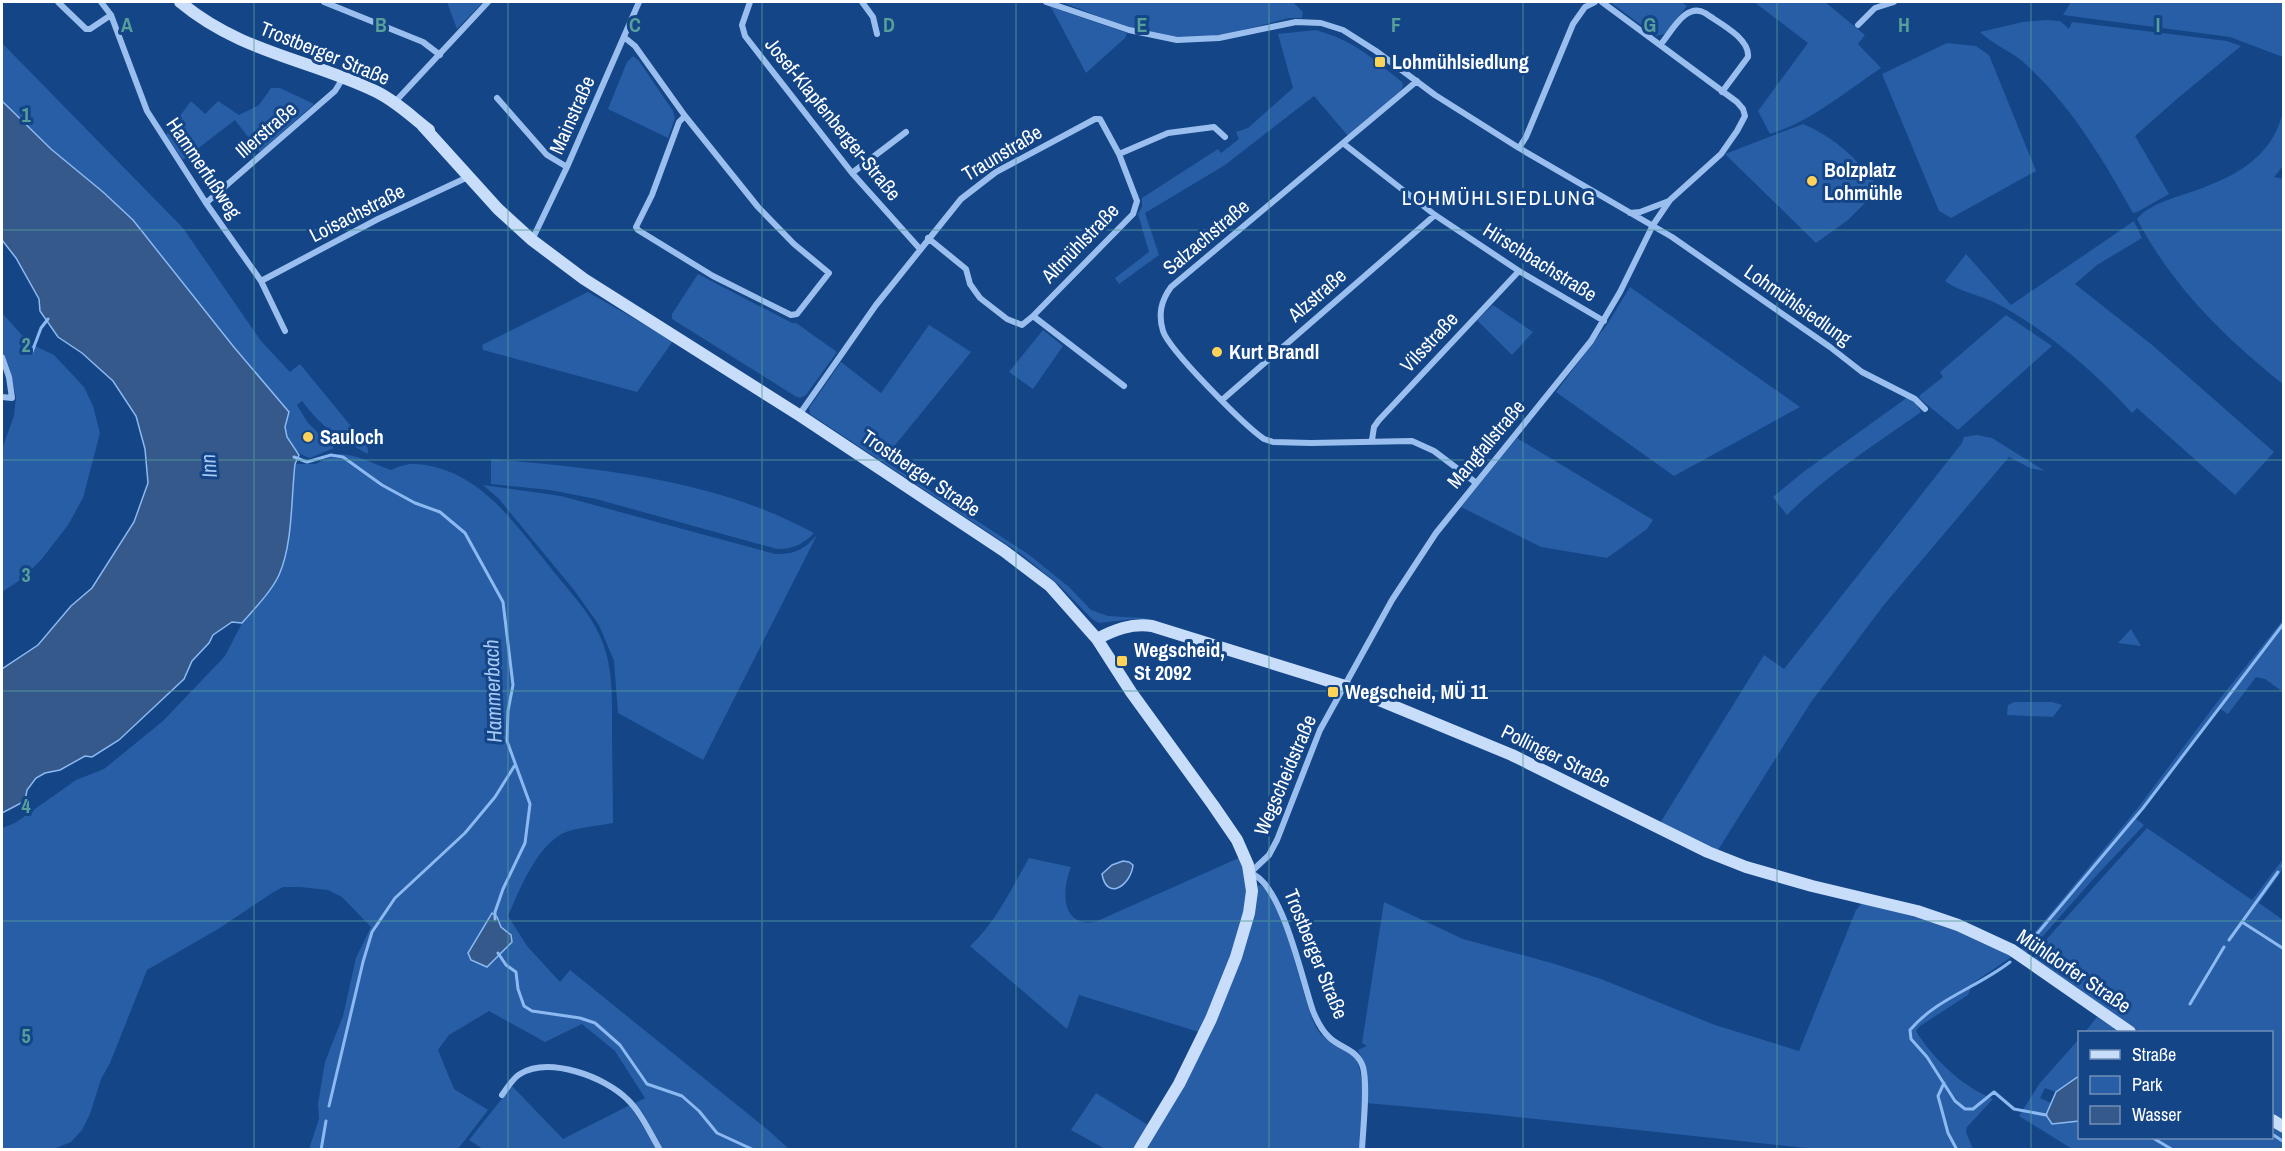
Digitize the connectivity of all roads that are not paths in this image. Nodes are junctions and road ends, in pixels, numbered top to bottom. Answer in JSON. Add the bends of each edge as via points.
{"nodes":[{"id":1,"x":58,"y":2,"type":"edge"},
{"id":2,"x":102,"y":2,"type":"edge"},
{"id":3,"x":180,"y":2,"type":"edge"},
{"id":4,"x":324,"y":2,"type":"edge"},
{"id":5,"x":488,"y":2,"type":"edge"},
{"id":6,"x":639,"y":2,"type":"edge"},
{"id":7,"x":750,"y":2,"type":"edge"},
{"id":8,"x":862,"y":2,"type":"edge"},
{"id":9,"x":1046,"y":2,"type":"edge"},
{"id":10,"x":1595,"y":2,"type":"edge"},
{"id":11,"x":1602,"y":2,"type":"edge"},
{"id":12,"x":1894,"y":2,"type":"edge"},
{"id":13,"x":342,"y":5,"type":"edge"},
{"id":14,"x":111,"y":15,"type":"junction"},
{"id":15,"x":1858,"y":25,"type":"dead end"},
{"id":16,"x":877,"y":34,"type":"dead end"},
{"id":17,"x":624,"y":37,"type":"junction"},
{"id":18,"x":1661,"y":44,"type":"junction"},
{"id":19,"x":440,"y":56,"type":"junction"},
{"id":20,"x":343,"y":78,"type":"junction"},
{"id":21,"x":1417,"y":81,"type":"junction"},
{"id":22,"x":1722,"y":92,"type":"junction"},
{"id":23,"x":497,"y":98,"type":"dead end"},
{"id":24,"x":394,"y":103,"type":"junction"},
{"id":25,"x":685,"y":116,"type":"junction"},
{"id":26,"x":423,"y":125,"type":"junction"},
{"id":27,"x":906,"y":132,"type":"dead end"},
{"id":28,"x":1225,"y":137,"type":"dead end"},
{"id":29,"x":1344,"y":144,"type":"junction"},
{"id":30,"x":1519,"y":148,"type":"junction"},
{"id":31,"x":1119,"y":154,"type":"junction"},
{"id":32,"x":567,"y":167,"type":"junction"},
{"id":33,"x":852,"y":173,"type":"junction"},
{"id":34,"x":468,"y":177,"type":"junction"},
{"id":35,"x":482,"y":192,"type":"junction"},
{"id":36,"x":1670,"y":200,"type":"junction"},
{"id":37,"x":206,"y":203,"type":"junction"},
{"id":38,"x":1629,"y":213,"type":"junction"},
{"id":39,"x":1435,"y":215,"type":"junction"},
{"id":40,"x":1653,"y":225,"type":"junction"},
{"id":41,"x":928,"y":238,"type":"junction"},
{"id":42,"x":532,"y":240,"type":"junction"},
{"id":43,"x":920,"y":249,"type":"junction"},
{"id":44,"x":1519,"y":271,"type":"junction"},
{"id":45,"x":261,"y":281,"type":"junction"},
{"id":46,"x":1034,"y":316,"type":"junction"},
{"id":47,"x":1604,"y":321,"type":"junction"},
{"id":48,"x":285,"y":331,"type":"dead end"},
{"id":49,"x":2,"y":357,"type":"edge"},
{"id":50,"x":1124,"y":386,"type":"dead end"},
{"id":51,"x":2,"y":397,"type":"edge"},
{"id":52,"x":1222,"y":400,"type":"junction"},
{"id":53,"x":1925,"y":409,"type":"dead end"},
{"id":54,"x":799,"y":415,"type":"junction"},
{"id":55,"x":1372,"y":440,"type":"junction"},
{"id":56,"x":1475,"y":482,"type":"junction"},
{"id":57,"x":1097,"y":639,"type":"junction"},
{"id":58,"x":1345,"y":686,"type":"junction"},
{"id":59,"x":1250,"y":873,"type":"junction"},
{"id":60,"x":1997,"y":942,"type":"joint"},
{"id":61,"x":2129,"y":1031,"type":"edge"},
{"id":62,"x":502,"y":1095,"type":"dead end"},
{"id":63,"x":660,"y":1149,"type":"edge"},
{"id":64,"x":1139,"y":1149,"type":"edge"},
{"id":65,"x":1362,"y":1149,"type":"edge"}],
"edges":[{"from":1,"to":14,"type":"street","via":[[86,29]]},
{"from":2,"to":14,"type":"street","name":"Hammerfußweg"},
{"from":3,"to":20,"type":"main road","name":"Trostberger Straße","via":[[246,43]]},
{"from":4,"to":13,"type":"street"},
{"from":5,"to":19,"type":"street"},
{"from":6,"to":17,"type":"street","name":"Mainstraße"},
{"from":7,"to":33,"type":"street","name":"Josef-Klapfenberger-Straße","via":[[742,26],[744,33]]},
{"from":8,"to":16,"type":"street","via":[[873,17]]},
{"from":9,"to":21,"type":"street","name":"Lohmühlsiedlung","via":[[1129,30],[1177,40],[1219,38],[1296,22],[1321,23],[1348,33]]},
{"from":10,"to":30,"type":"street","via":[[1585,7],[1573,24]]},
{"from":11,"to":18,"type":"street"},
{"from":12,"to":15,"type":"street","via":[[1881,4]]},
{"from":13,"to":19,"type":"street","via":[[423,42]]},
{"from":14,"to":37,"type":"street","name":"Hammerfußweg","via":[[147,111]]},
{"from":17,"to":25,"type":"street","via":[[636,46]]},
{"from":17,"to":32,"type":"street","name":"Mainstraße"},
{"from":18,"to":22,"type":"street"},
{"from":18,"to":22,"type":"street","via":[[1693,9],[1699,9],[1743,41],[1749,50],[1748,57]]},
{"from":19,"to":24,"type":"street"},
{"from":20,"to":24,"type":"main road","name":"Trostberger Straße"},
{"from":20,"to":37,"type":"street","name":"Illerstraße","via":[[335,91]]},
{"from":21,"to":29,"type":"street","name":"Salzachstraße"},
{"from":21,"to":30,"type":"street","name":"Lohmühlsiedlung"},
{"from":22,"to":36,"type":"street","via":[[1743,109],[1743,123],[1721,154]]},
{"from":23,"to":32,"type":"street","via":[[547,155]]},
{"from":24,"to":26,"type":"main road","name":"Trostberger Straße"},
{"from":25,"to":25,"type":"street","via":[[679,122],[636,227],[713,276],[797,314],[829,273],[758,207]]},
{"from":26,"to":34,"type":"main road","name":"Trostberger Straße"},
{"from":26,"to":35,"type":"main road","name":"Trostberger Straße","via":[[446,143]]},
{"from":27,"to":33,"type":"street"},
{"from":28,"to":31,"type":"street","via":[[1214,127],[1176,130]]},
{"from":29,"to":39,"type":"street","name":"Hirschbachstraße"},
{"from":29,"to":52,"type":"street","name":"Salzachstraße","via":[[1176,283],[1162,302],[1161,323],[1167,339]]},
{"from":30,"to":38,"type":"street","name":"Lohmühlsiedlung"},
{"from":31,"to":41,"type":"street","name":"Traunstraße","via":[[1102,121],[1095,119],[982,181]]},
{"from":31,"to":46,"type":"street","name":"Altmühlstraße","via":[[1136,194],[1133,214]]},
{"from":32,"to":42,"type":"street","name":"Mainstraße"},
{"from":33,"to":43,"type":"street","name":"Josef-Klapfenberger-Straße"},
{"from":34,"to":35,"type":"main road","name":"Trostberger Straße"},
{"from":34,"to":45,"type":"street","name":"Loisachstraße"},
{"from":35,"to":42,"type":"main road","name":"Trostberger Straße"},
{"from":36,"to":38,"type":"street"},
{"from":36,"to":40,"type":"street"},
{"from":37,"to":45,"type":"street","name":"Hammerfußweg"},
{"from":38,"to":40,"type":"street","name":"Lohmühlsiedlung"},
{"from":39,"to":44,"type":"street","name":"Hirschbachstraße"},
{"from":39,"to":52,"type":"street","name":"Alzstraße"},
{"from":40,"to":47,"type":"street","name":"Mangfallstraße"},
{"from":40,"to":53,"type":"street","name":"Lohmühlsiedlung","via":[[1862,372],[1915,399]]},
{"from":41,"to":43,"type":"street","name":"Traunstraße"},
{"from":41,"to":46,"type":"street","via":[[962,264],[973,290],[1007,319],[1022,325]]},
{"from":42,"to":54,"type":"main road","name":"Trostberger Straße","via":[[611,298]]},
{"from":43,"to":54,"type":"street","name":"Traunstraße"},
{"from":44,"to":47,"type":"street","name":"Hirschbachstraße"},
{"from":44,"to":55,"type":"street","name":"Vilsstraße","via":[[1379,420]]},
{"from":45,"to":48,"type":"street","name":"Hammerfußweg"},
{"from":46,"to":50,"type":"street"},
{"from":47,"to":56,"type":"street","name":"Mangfallstraße","via":[[1553,390]]},
{"from":49,"to":51,"type":"street","via":[[12,398]]},
{"from":52,"to":55,"type":"street","name":"Salzachstraße","via":[[1269,441]]},
{"from":54,"to":57,"type":"main road","name":"Trostberger Straße","via":[[1026,567],[1060,596]]},
{"from":55,"to":56,"type":"street","name":"Salzachstraße","via":[[1416,442]]},
{"from":56,"to":58,"type":"street","name":"Mangfallstraße","via":[[1416,562]]},
{"from":57,"to":58,"type":"main road","name":"Pollinger Straße","via":[[1125,627],[1152,626]]},
{"from":57,"to":59,"type":"main road","name":"Trostberger Straße","via":[[1237,840]]},
{"from":58,"to":59,"type":"street","name":"Wegscheidstraße","via":[[1315,740],[1277,840],[1269,855]]},
{"from":58,"to":60,"type":"main road","name":"Pollinger Straße","via":[[1512,754],[1718,856],[1776,877],[1932,915]]},
{"from":59,"to":64,"type":"main road","name":"Trostberger Straße","via":[[1249,913],[1223,990],[1179,1084]]},
{"from":59,"to":65,"type":"street","name":"Trostberger Straße","via":[[1258,875],[1274,897],[1320,1026],[1331,1039],[1353,1051],[1363,1068]]},
{"from":60,"to":61,"type":"main road","name":"Mühldorfer Straße"},
{"from":62,"to":63,"type":"street","via":[[519,1074],[537,1069],[565,1069],[598,1079],[628,1099]]}]}
